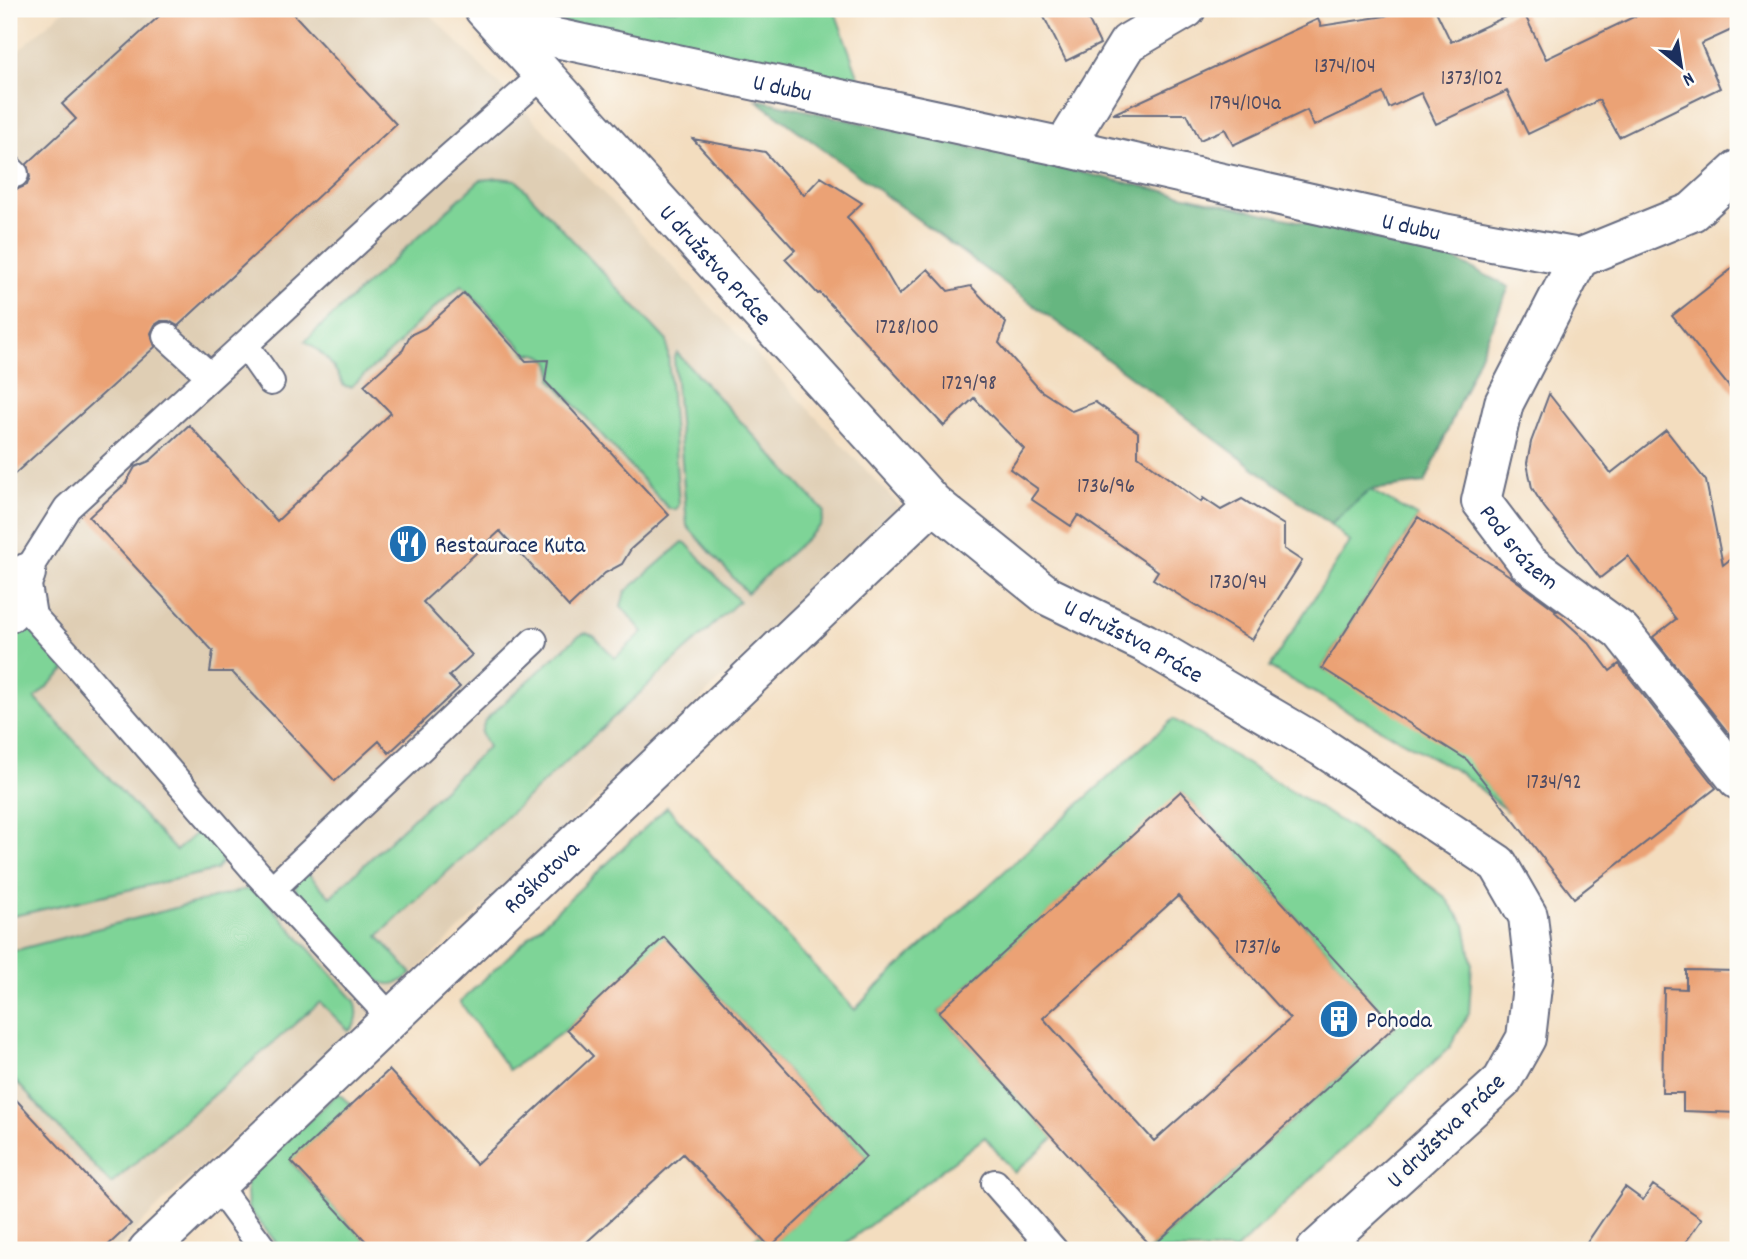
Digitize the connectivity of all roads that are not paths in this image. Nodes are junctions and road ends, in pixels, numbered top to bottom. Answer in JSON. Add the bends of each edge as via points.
{"nodes":[{"id":1,"x":1186,"y":9,"type":"edge"},
{"id":2,"x":492,"y":17,"type":"edge"},
{"id":3,"x":544,"y":74,"type":"junction"},
{"id":4,"x":1064,"y":147,"type":"junction"},
{"id":5,"x":1738,"y":170,"type":"edge"},
{"id":6,"x":1579,"y":258,"type":"junction"},
{"id":7,"x":166,"y":336,"type":"dead end"},
{"id":8,"x":245,"y":345,"type":"junction"},
{"id":9,"x":210,"y":376,"type":"junction"},
{"id":10,"x":271,"y":382,"type":"dead end"},
{"id":11,"x":933,"y":503,"type":"junction"},
{"id":12,"x":26,"y":573,"type":"junction"},
{"id":13,"x":9,"y":613,"type":"edge"},
{"id":14,"x":534,"y":641,"type":"dead end"},
{"id":15,"x":1738,"y":780,"type":"edge"},
{"id":16,"x":272,"y":889,"type":"junction"},
{"id":17,"x":393,"y":1020,"type":"junction"},
{"id":18,"x":995,"y":1183,"type":"dead end"},
{"id":19,"x":217,"y":1186,"type":"junction"},
{"id":20,"x":148,"y":1250,"type":"edge"},
{"id":21,"x":264,"y":1250,"type":"edge"},
{"id":22,"x":1054,"y":1250,"type":"edge"},
{"id":23,"x":1315,"y":1250,"type":"edge"}],
"edges":[{"from":1,"to":4,"type":"street","via":[[1128,43]]},
{"from":2,"to":3,"type":"street","name":"U družstva Práce"},
{"from":2,"to":4,"type":"street","name":"U dubu"},
{"from":3,"to":8,"type":"lane"},
{"from":3,"to":11,"type":"street","name":"U družstva Práce"},
{"from":4,"to":6,"type":"street","name":"U dubu","via":[[1448,234]]},
{"from":5,"to":6,"type":"street","via":[[1692,212]]},
{"from":6,"to":15,"type":"street","name":"Pod srázem","via":[[1504,402],[1481,501],[1528,563],[1621,631]]},
{"from":7,"to":9,"type":"lane"},
{"from":8,"to":9,"type":"lane"},
{"from":8,"to":10,"type":"lane"},
{"from":9,"to":12,"type":"lane","via":[[67,508]]},
{"from":11,"to":17,"type":"street","name":"Roškotova"},
{"from":11,"to":23,"type":"street","name":"U družstva Práce","via":[[1048,596],[1145,643],[1322,747],[1499,864],[1528,916],[1534,969],[1526,1038],[1502,1080]]},
{"from":12,"to":13,"type":"street"},
{"from":12,"to":16,"type":"lane","via":[[33,616]]},
{"from":14,"to":16,"type":"lane"},
{"from":16,"to":17,"type":"lane"},
{"from":17,"to":19,"type":"street","name":"Roškotova"},
{"from":18,"to":22,"type":"lane"},
{"from":19,"to":20,"type":"street","name":"Roškotova"},
{"from":19,"to":21,"type":"lane"}]}
